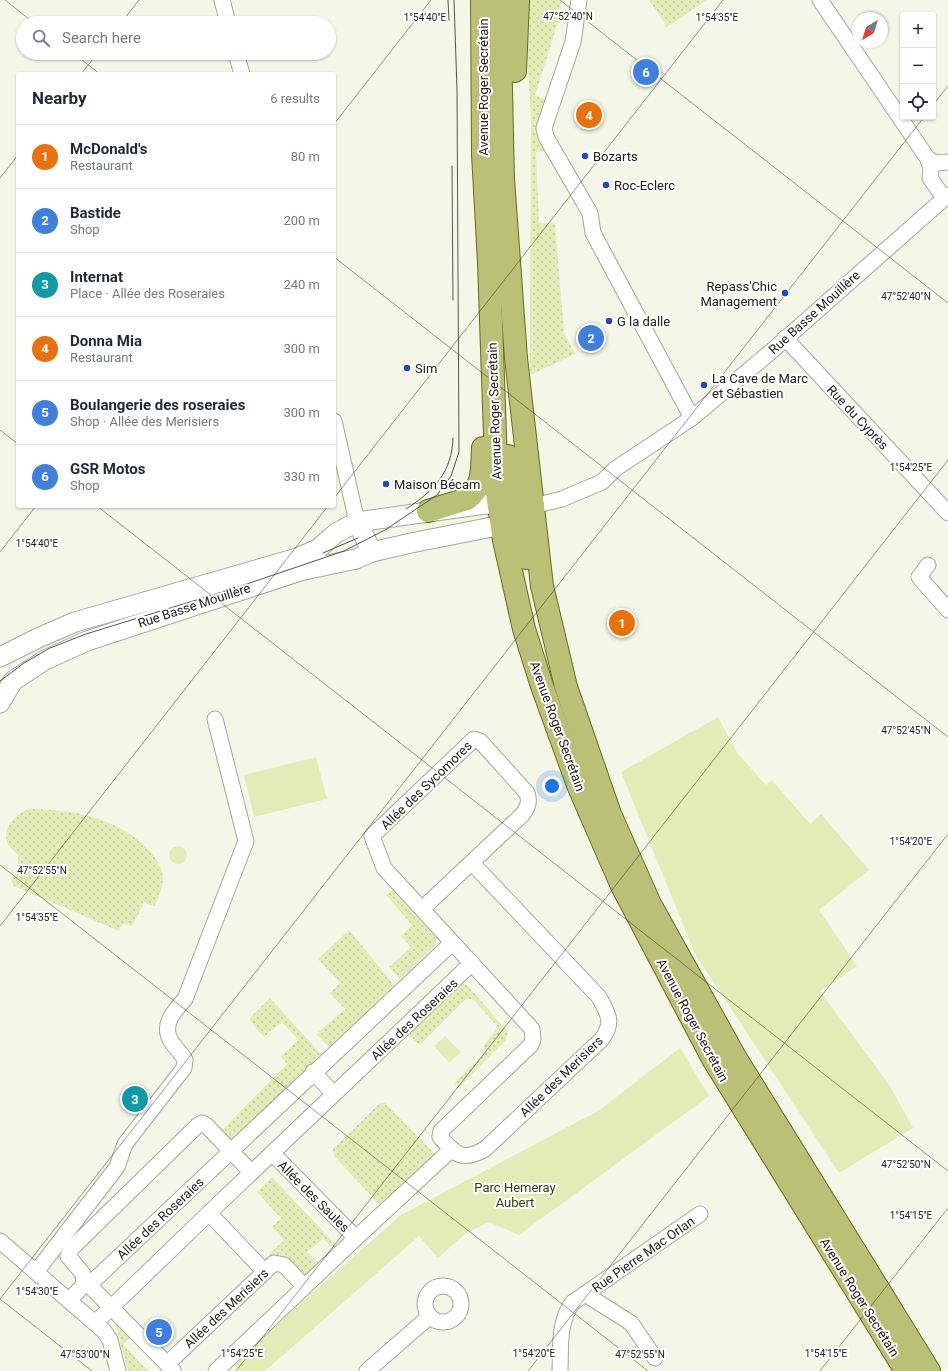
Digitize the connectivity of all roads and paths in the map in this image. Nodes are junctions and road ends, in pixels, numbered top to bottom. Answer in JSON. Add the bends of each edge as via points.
{"nodes":[{"id":1,"x":222,"y":0,"type":"edge"},
{"id":2,"x":482,"y":0,"type":"edge"},
{"id":3,"x":499,"y":0,"type":"edge"},
{"id":4,"x":518,"y":0,"type":"edge"},
{"id":5,"x":579,"y":0,"type":"edge"},
{"id":6,"x":820,"y":0,"type":"edge"},
{"id":7,"x":226,"y":16,"type":"edge"},
{"id":8,"x":238,"y":60,"type":"edge"},
{"id":9,"x":241,"y":72,"type":"edge"},
{"id":10,"x":928,"y":159,"type":"junction"},
{"id":11,"x":948,"y":162,"type":"edge"},
{"id":12,"x":946,"y":197,"type":"edge"},
{"id":13,"x":489,"y":263,"type":"junction"},
{"id":14,"x":784,"y":338,"type":"junction"},
{"id":15,"x":516,"y":358,"type":"junction"},
{"id":16,"x":492,"y":360,"type":"junction"},
{"id":17,"x":692,"y":418,"type":"junction"},
{"id":18,"x":336,"y":430,"type":"edge"},
{"id":19,"x":428,"y":511,"type":"junction"},
{"id":20,"x":513,"y":513,"type":"junction"},
{"id":21,"x":948,"y":513,"type":"edge"},
{"id":22,"x":357,"y":522,"type":"junction"},
{"id":23,"x":372,"y":552,"type":"junction"},
{"id":24,"x":928,"y":566,"type":"dead end"},
{"id":25,"x":948,"y":610,"type":"edge"},
{"id":26,"x":0,"y":657,"type":"edge"},
{"id":27,"x":0,"y":690,"type":"edge"},
{"id":28,"x":0,"y":702,"type":"edge"},
{"id":29,"x":215,"y":720,"type":"dead end"},
{"id":30,"x":472,"y":863,"type":"junction"},
{"id":31,"x":422,"y":909,"type":"junction"},
{"id":32,"x":452,"y":943,"type":"junction"},
{"id":33,"x":472,"y":963,"type":"junction"},
{"id":34,"x":313,"y":1072,"type":"junction"},
{"id":35,"x":334,"y":1094,"type":"junction"},
{"id":36,"x":452,"y":1150,"type":"junction"},
{"id":37,"x":231,"y":1151,"type":"junction"},
{"id":38,"x":272,"y":1153,"type":"junction"},
{"id":39,"x":252,"y":1172,"type":"junction"},
{"id":40,"x":209,"y":1212,"type":"junction"},
{"id":41,"x":700,"y":1214,"type":"dead end"},
{"id":42,"x":356,"y":1238,"type":"junction"},
{"id":43,"x":0,"y":1241,"type":"edge"},
{"id":44,"x":36,"y":1272,"type":"junction"},
{"id":45,"x":265,"y":1272,"type":"junction"},
{"id":46,"x":86,"y":1285,"type":"junction"},
{"id":47,"x":304,"y":1286,"type":"junction"},
{"id":48,"x":585,"y":1294,"type":"junction"},
{"id":49,"x":69,"y":1300,"type":"junction"},
{"id":50,"x":111,"y":1307,"type":"junction"},
{"id":51,"x":430,"y":1316,"type":"dead end"},
{"id":52,"x":95,"y":1323,"type":"junction"},
{"id":53,"x":898,"y":1340,"type":"junction"},
{"id":54,"x":655,"y":1358,"type":"dead end"},
{"id":55,"x":170,"y":1368,"type":"edge"},
{"id":56,"x":118,"y":1371,"type":"edge"},
{"id":57,"x":216,"y":1371,"type":"edge"},
{"id":58,"x":366,"y":1371,"type":"edge"},
{"id":59,"x":560,"y":1371,"type":"edge"},
{"id":60,"x":906,"y":1371,"type":"edge"},
{"id":61,"x":929,"y":1371,"type":"edge"}],
"edges":[{"from":1,"to":7,"type":"street"},
{"from":2,"to":13,"type":"main road","name":"Avenue Roger Secrétain","via":[[483,154]]},
{"from":3,"to":15,"type":"main road","name":"Avenue Roger Secrétain","via":[[503,179]]},
{"from":4,"to":15,"type":"main road","via":[[515,137],[521,296]]},
{"from":5,"to":17,"type":"street","via":[[573,42],[544,128],[546,137],[590,213],[593,233]]},
{"from":6,"to":10,"type":"street"},
{"from":8,"to":9,"type":"street"},
{"from":10,"to":11,"type":"street","via":[[937,163]]},
{"from":10,"to":12,"type":"street","via":[[930,178]]},
{"from":12,"to":14,"type":"street","name":"Rue Basse Mouillère"},
{"from":13,"to":16,"type":"main road","name":"Avenue Roger Secrétain"},
{"from":13,"to":19,"type":"main road","via":[[482,474],[475,490],[467,499]]},
{"from":14,"to":17,"type":"street","name":"Rue Basse Mouillère"},
{"from":14,"to":21,"type":"street","name":"Rue du Cyprès"},
{"from":15,"to":20,"type":"main road","name":"Avenue Roger Secrétain"},
{"from":16,"to":20,"type":"main road","via":[[513,488],[518,500]]},
{"from":16,"to":20,"type":"main road","name":"Avenue Roger Secrétain","via":[[497,493]]},
{"from":17,"to":20,"type":"street","name":"Rue Basse Mouillère","via":[[615,469],[602,482],[562,499]]},
{"from":18,"to":22,"type":"street"},
{"from":19,"to":20,"type":"street","name":"Rue Basse Mouillère"},
{"from":19,"to":22,"type":"street","name":"Rue Basse Mouillère"},
{"from":20,"to":23,"type":"street","name":"Rue Basse Mouillère"},
{"from":20,"to":53,"type":"main road","name":"Avenue Roger Secrétain","via":[[542,586],[566,687],[589,756],[610,814],[650,904]]},
{"from":20,"to":53,"type":"main road","name":"Avenue Roger Secrétain","via":[[508,558],[524,629],[578,785],[622,886],[712,1059]]},
{"from":22,"to":23,"type":"street"},
{"from":22,"to":26,"type":"street","name":"Rue Basse Mouillère","via":[[336,533],[318,548],[297,558],[75,622]]},
{"from":23,"to":28,"type":"street","name":"Rue Basse Mouillère","via":[[300,571],[94,638],[44,660],[10,686]]},
{"from":24,"to":25,"type":"street","via":[[919,577]]},
{"from":27,"to":28,"type":"street"},
{"from":29,"to":44,"type":"street","via":[[246,841],[185,999],[171,1014],[169,1037],[185,1060],[184,1068],[125,1144],[117,1167]]},
{"from":30,"to":31,"type":"street"},
{"from":30,"to":31,"type":"street","name":"Allée des Sycomores","via":[[522,816],[529,800],[527,792],[480,741],[474,739],[372,836],[384,868]]},
{"from":30,"to":36,"type":"street","name":"Allée des Merisiers","via":[[599,998],[610,1022],[601,1040],[485,1149],[472,1156]]},
{"from":31,"to":32,"type":"street"},
{"from":32,"to":33,"type":"street"},
{"from":32,"to":34,"type":"street","name":"Allée des Roseraies"},
{"from":33,"to":35,"type":"street","name":"Allée des Roseraies"},
{"from":33,"to":36,"type":"street","via":[[528,1024],[532,1029],[533,1039],[531,1045],[441,1131],[440,1137]]},
{"from":34,"to":35,"type":"street"},
{"from":34,"to":37,"type":"street","name":"Allée des Roseraies"},
{"from":35,"to":38,"type":"street","name":"Allée des Roseraies"},
{"from":36,"to":42,"type":"street"},
{"from":37,"to":39,"type":"street"},
{"from":37,"to":46,"type":"street","name":"Allée des Roseraies"},
{"from":37,"to":46,"type":"street","via":[[206,1125],[202,1123],[197,1126],[72,1248],[68,1256],[83,1274]]},
{"from":38,"to":39,"type":"street","name":"Allée des Roseraies"},
{"from":38,"to":42,"type":"street","name":"Allée des Saules"},
{"from":39,"to":40,"type":"street","name":"Allée des Roseraies"},
{"from":40,"to":45,"type":"street"},
{"from":40,"to":50,"type":"street","name":"Allée des Roseraies"},
{"from":41,"to":48,"type":"street","name":"Rue Pierre Mac Orlan"},
{"from":42,"to":47,"type":"street"},
{"from":43,"to":44,"type":"street"},
{"from":44,"to":49,"type":"street"},
{"from":45,"to":47,"type":"street","name":"Allée des Merisiers","via":[[274,1263],[280,1263]]},
{"from":45,"to":55,"type":"street","name":"Allée des Merisiers"},
{"from":46,"to":49,"type":"street","name":"Allée des Roseraies"},
{"from":46,"to":50,"type":"street"},
{"from":47,"to":57,"type":"street"},
{"from":48,"to":54,"type":"street","name":"Rue Pierre Mac Orlan","via":[[631,1323]]},
{"from":48,"to":59,"type":"street","name":"Rue Pierre Mac Orlan","via":[[572,1303],[566,1312],[562,1325]]},
{"from":49,"to":52,"type":"street"},
{"from":50,"to":52,"type":"street","name":"Allée des Roseraies"},
{"from":50,"to":55,"type":"street"},
{"from":51,"to":58,"type":"street"},
{"from":52,"to":56,"type":"street","via":[[110,1340]]},
{"from":53,"to":60,"type":"main road","name":"Avenue Roger Secrétain"},
{"from":53,"to":61,"type":"main road","name":"Avenue Roger Secrétain"}]}
